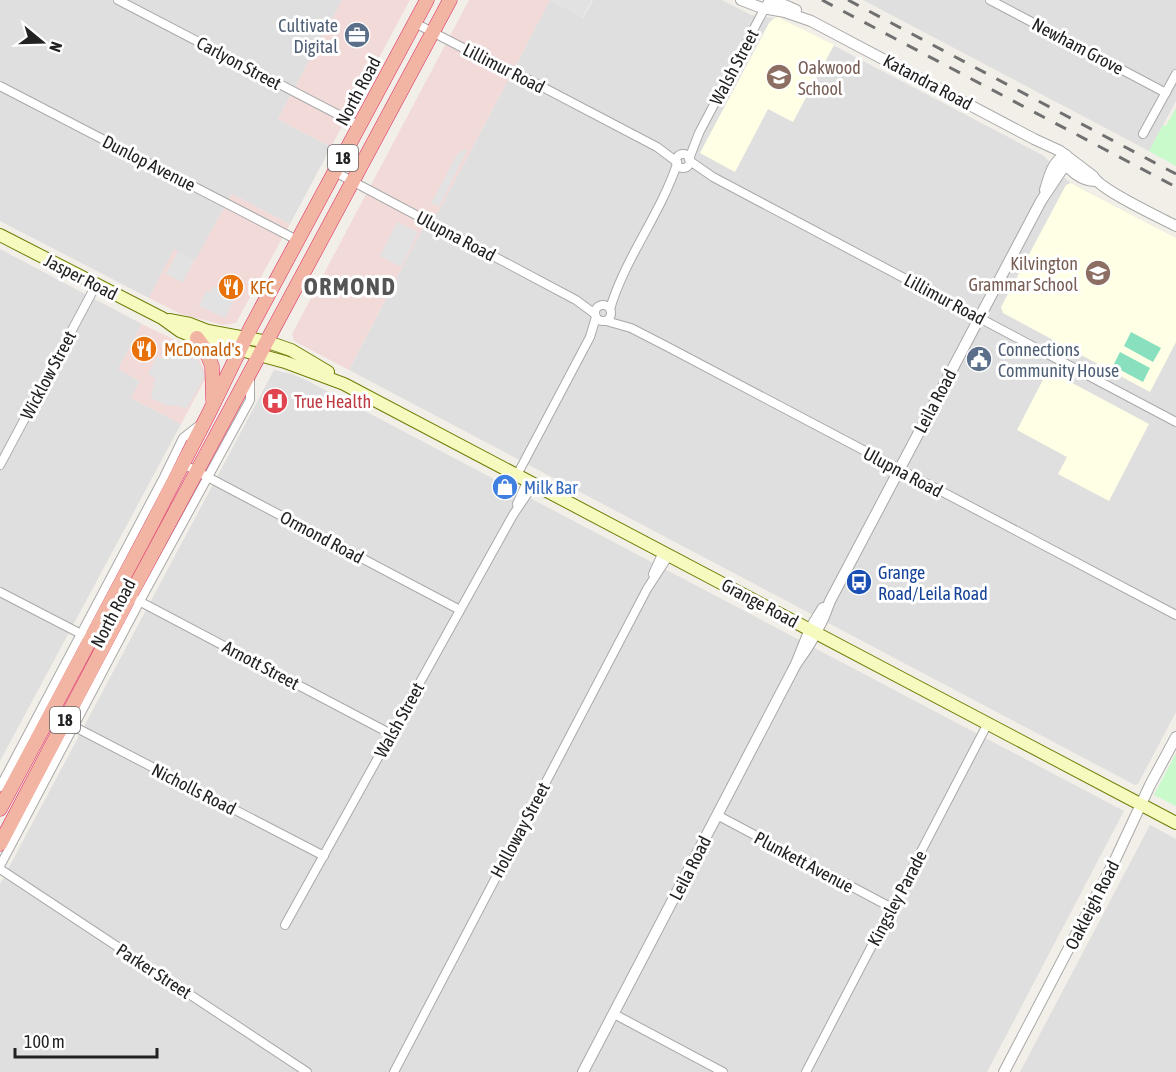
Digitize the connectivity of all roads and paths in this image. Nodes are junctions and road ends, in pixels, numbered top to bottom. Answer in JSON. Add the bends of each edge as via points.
{"nodes":[{"id":1,"x":118,"y":0,"type":"edge"},
{"id":2,"x":427,"y":0,"type":"edge"},
{"id":3,"x":450,"y":0,"type":"edge"},
{"id":4,"x":741,"y":0,"type":"edge"},
{"id":5,"x":773,"y":0,"type":"edge"},
{"id":6,"x":990,"y":0,"type":"edge"},
{"id":7,"x":766,"y":4,"type":"edge"},
{"id":8,"x":811,"y":21,"type":"junction"},
{"id":9,"x":415,"y":23,"type":"junction"},
{"id":10,"x":433,"y":32,"type":"junction"},
{"id":11,"x":1176,"y":74,"type":"edge"},
{"id":12,"x":0,"y":86,"type":"edge"},
{"id":13,"x":1166,"y":93,"type":"junction"},
{"id":14,"x":360,"y":126,"type":"junction"},
{"id":15,"x":1143,"y":134,"type":"dead end"},
{"id":16,"x":1063,"y":160,"type":"junction"},
{"id":17,"x":683,"y":162,"type":"junction"},
{"id":18,"x":335,"y":172,"type":"junction"},
{"id":19,"x":353,"y":181,"type":"junction"},
{"id":20,"x":1176,"y":225,"type":"edge"},
{"id":21,"x":0,"y":235,"type":"edge"},
{"id":22,"x":297,"y":240,"type":"junction"},
{"id":23,"x":96,"y":285,"type":"junction"},
{"id":24,"x":273,"y":286,"type":"junction"},
{"id":25,"x":293,"y":295,"type":"junction"},
{"id":26,"x":603,"y":313,"type":"junction"},
{"id":27,"x":162,"y":318,"type":"junction"},
{"id":28,"x":979,"y":318,"type":"junction"},
{"id":29,"x":197,"y":338,"type":"junction"},
{"id":30,"x":246,"y":338,"type":"junction"},
{"id":31,"x":268,"y":342,"type":"junction"},
{"id":32,"x":239,"y":351,"type":"junction"},
{"id":33,"x":260,"y":356,"type":"junction"},
{"id":34,"x":344,"y":384,"type":"junction"},
{"id":35,"x":214,"y":402,"type":"junction"},
{"id":36,"x":204,"y":422,"type":"junction"},
{"id":37,"x":1176,"y":422,"type":"edge"},
{"id":38,"x":183,"y":464,"type":"junction"},
{"id":39,"x":0,"y":465,"type":"edge"},
{"id":40,"x":899,"y":470,"type":"junction"},
{"id":41,"x":203,"y":474,"type":"junction"},
{"id":42,"x":527,"y":480,"type":"junction"},
{"id":43,"x":666,"y":553,"type":"junction"},
{"id":44,"x":0,"y":592,"type":"edge"},
{"id":45,"x":135,"y":599,"type":"junction"},
{"id":46,"x":460,"y":610,"type":"junction"},
{"id":47,"x":1176,"y":615,"type":"edge"},
{"id":48,"x":813,"y":631,"type":"junction"},
{"id":49,"x":86,"y":636,"type":"junction"},
{"id":50,"x":104,"y":646,"type":"junction"},
{"id":51,"x":988,"y":723,"type":"junction"},
{"id":52,"x":69,"y":724,"type":"junction"},
{"id":53,"x":391,"y":734,"type":"junction"},
{"id":54,"x":1176,"y":737,"type":"edge"},
{"id":55,"x":0,"y":787,"type":"edge"},
{"id":56,"x":1142,"y":805,"type":"junction"},
{"id":57,"x":0,"y":809,"type":"edge"},
{"id":58,"x":717,"y":815,"type":"junction"},
{"id":59,"x":1176,"y":823,"type":"edge"},
{"id":60,"x":0,"y":844,"type":"edge"},
{"id":61,"x":324,"y":856,"type":"junction"},
{"id":62,"x":0,"y":868,"type":"edge"},
{"id":63,"x":892,"y":908,"type":"junction"},
{"id":64,"x":285,"y":925,"type":"dead end"},
{"id":65,"x":614,"y":1014,"type":"junction"},
{"id":66,"x":307,"y":1072,"type":"edge"},
{"id":67,"x":394,"y":1072,"type":"edge"},
{"id":68,"x":583,"y":1072,"type":"edge"},
{"id":69,"x":723,"y":1072,"type":"edge"},
{"id":70,"x":806,"y":1072,"type":"edge"},
{"id":71,"x":1004,"y":1072,"type":"edge"}],
"edges":[{"from":1,"to":14,"type":"street","name":"Carlyon Street"},
{"from":2,"to":9,"type":"highway","name":"North Road","number":"18"},
{"from":3,"to":10,"type":"highway","name":"North Road","number":"18"},
{"from":4,"to":7,"type":"street","name":"Katandra Road"},
{"from":5,"to":8,"type":"street","name":"Katandra Road"},
{"from":6,"to":13,"type":"street","name":"Newham Grove"},
{"from":7,"to":8,"type":"street","name":"Katandra Road"},
{"from":7,"to":17,"type":"street","name":"Walsh Street"},
{"from":8,"to":16,"type":"street","name":"Katandra Road","via":[[1054,148]]},
{"from":9,"to":10,"type":"street","name":"Lillimur Road"},
{"from":9,"to":14,"type":"highway","name":"North Road","number":"18"},
{"from":10,"to":17,"type":"street","name":"Lillimur Road"},
{"from":10,"to":19,"type":"highway","name":"North Road","number":"18"},
{"from":11,"to":13,"type":"street"},
{"from":12,"to":22,"type":"street","name":"Dunlop Avenue"},
{"from":13,"to":15,"type":"street"},
{"from":14,"to":18,"type":"highway","name":"North Road","number":"18"},
{"from":16,"to":20,"type":"street","name":"Katandra Road"},
{"from":16,"to":28,"type":"street","name":"Leila Road"},
{"from":17,"to":26,"type":"street","name":"Walsh Street"},
{"from":17,"to":28,"type":"street","name":"Lillimur Road"},
{"from":18,"to":19,"type":"street","name":"Ulupna Road"},
{"from":18,"to":22,"type":"highway","name":"North Road","number":"18"},
{"from":19,"to":25,"type":"highway","name":"North Road","number":"18"},
{"from":19,"to":26,"type":"street","name":"Ulupna Road"},
{"from":21,"to":23,"type":"main road","name":"Jasper Road"},
{"from":22,"to":24,"type":"highway","name":"North Road","number":"18"},
{"from":23,"to":27,"type":"main road","name":"Jasper Road"},
{"from":23,"to":39,"type":"street","name":"Wicklow Street"},
{"from":24,"to":25,"type":"highway"},
{"from":24,"to":30,"type":"highway","name":"North Road","number":"18"},
{"from":25,"to":31,"type":"highway","name":"North Road","number":"18"},
{"from":26,"to":40,"type":"street","name":"Ulupna Road"},
{"from":26,"to":42,"type":"street","name":"Walsh Street"},
{"from":27,"to":29,"type":"main road","name":"Jasper Road"},
{"from":27,"to":30,"type":"main road","name":"Jasper Road"},
{"from":28,"to":37,"type":"street","name":"Lillimur Road"},
{"from":28,"to":40,"type":"street","name":"Leila Road"},
{"from":29,"to":32,"type":"main road","name":"Jasper Road"},
{"from":29,"to":35,"type":"highway","via":[[212,366]]},
{"from":30,"to":31,"type":"main road","name":"Jasper Road"},
{"from":30,"to":32,"type":"highway","name":"North Road","number":"18"},
{"from":31,"to":33,"type":"highway","name":"North Road","number":"18"},
{"from":31,"to":34,"type":"main road","name":"Grange Road","via":[[317,364]]},
{"from":32,"to":33,"type":"main road","name":"Grange Road"},
{"from":32,"to":35,"type":"highway","name":"North Road","number":"18"},
{"from":33,"to":34,"type":"main road","name":"Grange Road"},
{"from":33,"to":41,"type":"highway","name":"North Road","number":"18"},
{"from":34,"to":42,"type":"main road","name":"Grange Road"},
{"from":35,"to":36,"type":"highway","name":"North Road","number":"18"},
{"from":36,"to":38,"type":"highway","name":"North Road","number":"18"},
{"from":36,"to":49,"type":"street","name":"North Road","via":[[183,438]]},
{"from":38,"to":41,"type":"street","name":"Ormond Road"},
{"from":38,"to":49,"type":"highway","name":"North Road","number":"18"},
{"from":40,"to":47,"type":"street","name":"Ulupna Road"},
{"from":40,"to":48,"type":"street","name":"Leila Road"},
{"from":41,"to":45,"type":"highway","name":"North Road","number":"18"},
{"from":41,"to":46,"type":"street","name":"Ormond Road"},
{"from":42,"to":43,"type":"main road","name":"Grange Road"},
{"from":42,"to":46,"type":"street","name":"Walsh Street","via":[[513,515]]},
{"from":43,"to":48,"type":"main road","name":"Grange Road"},
{"from":43,"to":67,"type":"street","name":"Holloway Street"},
{"from":44,"to":49,"type":"street"},
{"from":45,"to":50,"type":"highway","name":"North Road","number":"18"},
{"from":45,"to":52,"type":"street","name":"North Road"},
{"from":45,"to":53,"type":"street","name":"Arnott Street"},
{"from":46,"to":53,"type":"street","name":"Walsh Street"},
{"from":48,"to":51,"type":"main road","name":"Grange Road"},
{"from":48,"to":58,"type":"street","name":"Leila Road","via":[[811,645],[796,664]]},
{"from":49,"to":50,"type":"street"},
{"from":49,"to":55,"type":"street","name":"North Road"},
{"from":49,"to":57,"type":"highway","name":"North Road","number":"18"},
{"from":50,"to":52,"type":"highway","name":"North Road","number":"18"},
{"from":51,"to":56,"type":"main road","name":"Grange Road"},
{"from":51,"to":63,"type":"street","name":"Kingsley Parade"},
{"from":52,"to":60,"type":"highway","name":"North Road","number":"18"},
{"from":52,"to":61,"type":"street","name":"Nicholls Road"},
{"from":52,"to":62,"type":"street","name":"North Road"},
{"from":53,"to":61,"type":"street","name":"Walsh Street"},
{"from":54,"to":56,"type":"street","name":"Oakleigh Road"},
{"from":56,"to":59,"type":"main road","name":"Grange Road"},
{"from":56,"to":71,"type":"street","name":"Oakleigh Road"},
{"from":58,"to":63,"type":"street","name":"Plunkett Avenue"},
{"from":58,"to":65,"type":"street","name":"Leila Road"},
{"from":61,"to":64,"type":"street","name":"Walsh Street"},
{"from":62,"to":66,"type":"street","name":"Parker Street"},
{"from":63,"to":70,"type":"street","name":"Kingsley Parade"},
{"from":65,"to":68,"type":"street","name":"Leila Road"},
{"from":65,"to":69,"type":"street"}]}
